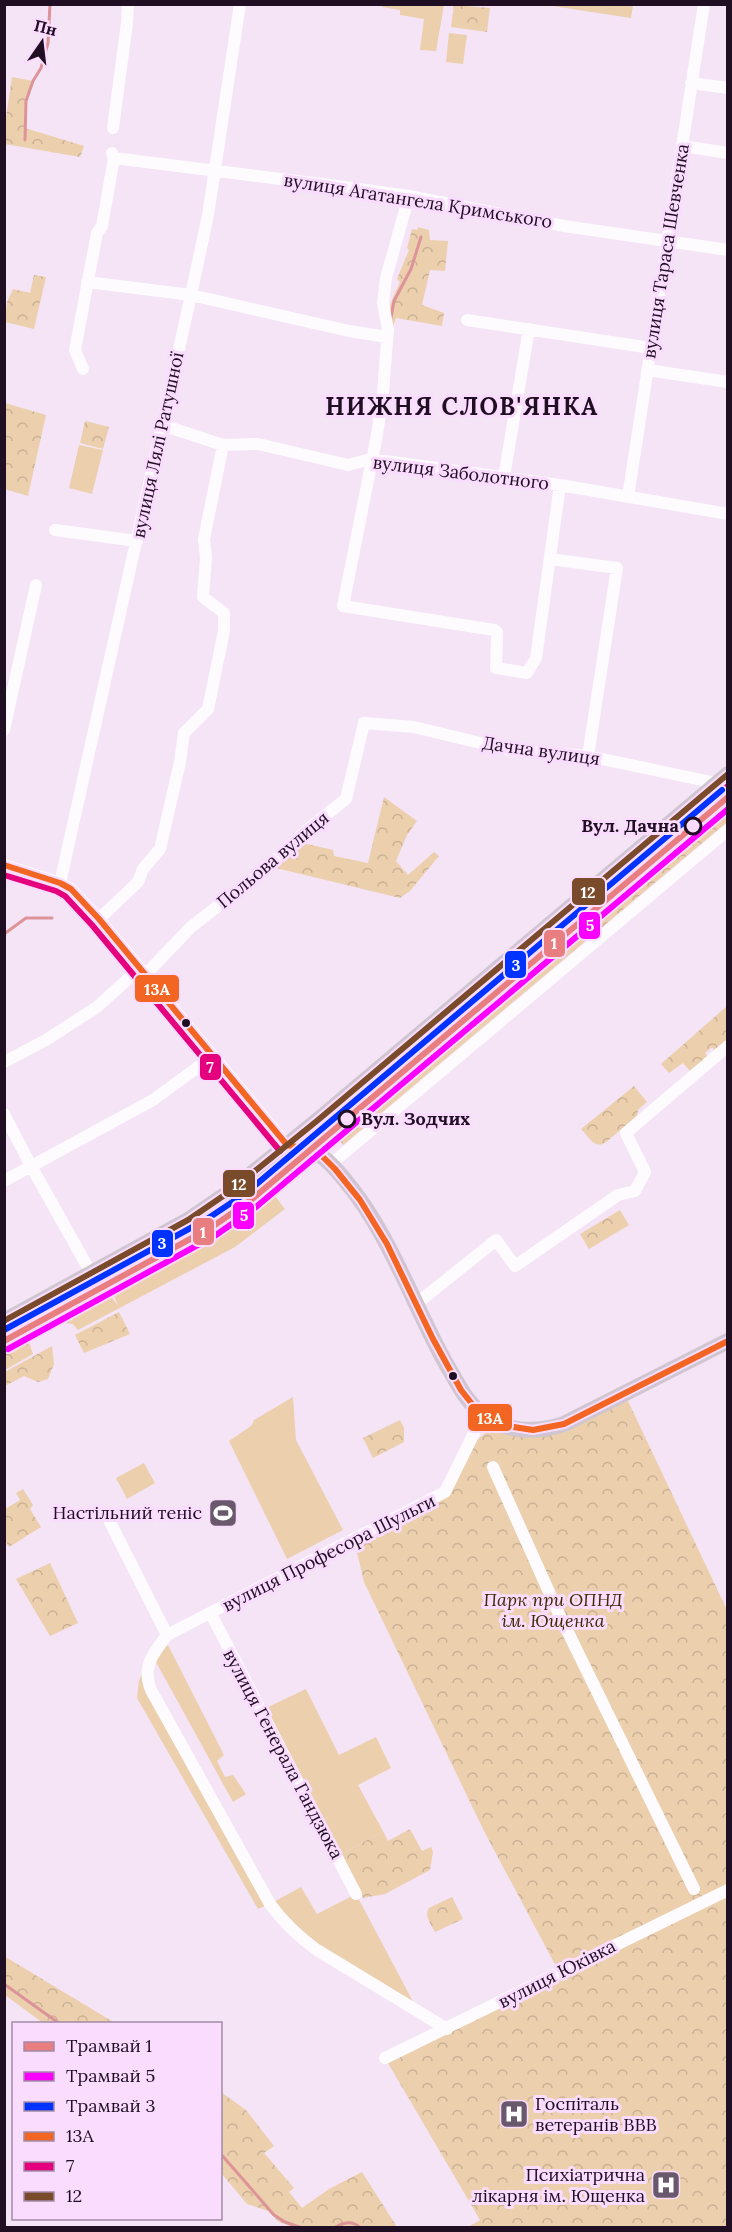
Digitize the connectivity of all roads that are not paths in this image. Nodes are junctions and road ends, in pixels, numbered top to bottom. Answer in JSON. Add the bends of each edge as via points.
{"nodes":[{"id":1,"x":128,"y":4,"type":"edge"},
{"id":2,"x":240,"y":4,"type":"edge"},
{"id":3,"x":704,"y":4,"type":"edge"},
{"id":4,"x":692,"y":83,"type":"junction"},
{"id":5,"x":728,"y":88,"type":"edge"},
{"id":6,"x":113,"y":128,"type":"dead end"},
{"id":7,"x":682,"y":146,"type":"junction"},
{"id":8,"x":728,"y":153,"type":"edge"},
{"id":9,"x":215,"y":170,"type":"junction"},
{"id":10,"x":409,"y":196,"type":"junction"},
{"id":11,"x":666,"y":242,"type":"junction"},
{"id":12,"x":728,"y":250,"type":"edge"},
{"id":13,"x":87,"y":282,"type":"junction"},
{"id":14,"x":191,"y":295,"type":"junction"},
{"id":15,"x":467,"y":320,"type":"dead end"},
{"id":16,"x":529,"y":329,"type":"junction"},
{"id":17,"x":387,"y":337,"type":"junction"},
{"id":18,"x":651,"y":348,"type":"junction"},
{"id":19,"x":83,"y":369,"type":"dead end"},
{"id":20,"x":647,"y":370,"type":"junction"},
{"id":21,"x":728,"y":382,"type":"edge"},
{"id":22,"x":162,"y":425,"type":"junction"},
{"id":23,"x":223,"y":445,"type":"junction"},
{"id":24,"x":370,"y":459,"type":"junction"},
{"id":25,"x":504,"y":477,"type":"junction"},
{"id":26,"x":560,"y":485,"type":"junction"},
{"id":27,"x":628,"y":497,"type":"junction"},
{"id":28,"x":728,"y":514,"type":"edge"},
{"id":29,"x":55,"y":530,"type":"dead end"},
{"id":30,"x":137,"y":541,"type":"junction"},
{"id":31,"x":550,"y":559,"type":"junction"},
{"id":32,"x":36,"y":585,"type":"dead end"},
{"id":33,"x":364,"y":723,"type":"joint"},
{"id":34,"x":4,"y":730,"type":"edge"},
{"id":35,"x":588,"y":756,"type":"junction"},
{"id":36,"x":722,"y":778,"type":"edge"},
{"id":37,"x":728,"y":830,"type":"edge"},
{"id":38,"x":4,"y":865,"type":"edge"},
{"id":39,"x":60,"y":883,"type":"junction"},
{"id":40,"x":99,"y":919,"type":"junction"},
{"id":41,"x":142,"y":972,"type":"junction"},
{"id":42,"x":728,"y":1046,"type":"edge"},
{"id":43,"x":213,"y":1056,"type":"junction"},
{"id":44,"x":4,"y":1062,"type":"edge"},
{"id":45,"x":4,"y":1114,"type":"edge"},
{"id":46,"x":287,"y":1145,"type":"junction"},
{"id":47,"x":331,"y":1164,"type":"junction"},
{"id":48,"x":31,"y":1166,"type":"junction"},
{"id":49,"x":4,"y":1180,"type":"edge"},
{"id":50,"x":92,"y":1273,"type":"junction"},
{"id":51,"x":415,"y":1305,"type":"junction"},
{"id":52,"x":4,"y":1321,"type":"edge"},
{"id":53,"x":728,"y":1341,"type":"edge"},
{"id":54,"x":483,"y":1415,"type":"junction"},
{"id":55,"x":493,"y":1467,"type":"dead end"},
{"id":56,"x":110,"y":1522,"type":"dead end"},
{"id":57,"x":211,"y":1614,"type":"junction"},
{"id":58,"x":167,"y":1635,"type":"junction"},
{"id":59,"x":694,"y":1889,"type":"dead end"},
{"id":60,"x":728,"y":1890,"type":"edge"},
{"id":61,"x":356,"y":1894,"type":"dead end"},
{"id":62,"x":447,"y":2029,"type":"junction"},
{"id":63,"x":385,"y":2058,"type":"dead end"}],
"edges":[{"from":1,"to":6,"type":"street"},
{"from":2,"to":9,"type":"street","name":"вулиця Лялі Ратушної"},
{"from":3,"to":4,"type":"street","name":"вулиця Тараса Шевченка"},
{"from":4,"to":5,"type":"street"},
{"from":4,"to":7,"type":"street","name":"вулиця Тараса Шевченка"},
{"from":7,"to":8,"type":"street"},
{"from":7,"to":11,"type":"street","name":"вулиця Тараса Шевченка"},
{"from":9,"to":10,"type":"street","name":"вулиця Агатангела Кримського"},
{"from":9,"to":13,"type":"street","name":"вулиця Агатангела Кримського","via":[[113,156],[104,218]]},
{"from":9,"to":14,"type":"street","name":"вулиця Лялі Ратушної"},
{"from":10,"to":11,"type":"street","name":"вулиця Агатангела Кримського"},
{"from":10,"to":17,"type":"street","via":[[386,278]]},
{"from":11,"to":12,"type":"street","name":"вулиця Агатангела Кримського"},
{"from":11,"to":18,"type":"street","name":"вулиця Тараса Шевченка"},
{"from":13,"to":14,"type":"street"},
{"from":13,"to":19,"type":"street","via":[[75,350]]},
{"from":14,"to":17,"type":"street"},
{"from":14,"to":22,"type":"street","name":"вулиця Лялі Ратушної"},
{"from":15,"to":16,"type":"street"},
{"from":16,"to":18,"type":"street"},
{"from":16,"to":25,"type":"street"},
{"from":17,"to":24,"type":"street","via":[[383,392]]},
{"from":18,"to":20,"type":"street","name":"вулиця Тараса Шевченка"},
{"from":20,"to":21,"type":"street"},
{"from":20,"to":27,"type":"street","name":"вулиця Тараса Шевченка"},
{"from":22,"to":23,"type":"street","name":"вулиця Заболотного"},
{"from":22,"to":30,"type":"street","name":"вулиця Лялі Ратушної"},
{"from":23,"to":24,"type":"street","name":"вулиця Заболотного","via":[[258,444],[348,465]]},
{"from":23,"to":40,"type":"street","via":[[204,539],[203,597],[224,613],[208,709],[184,733],[160,849],[143,869],[138,882]]},
{"from":24,"to":25,"type":"street","name":"вулиця Заболотного"},
{"from":24,"to":31,"type":"street","via":[[343,606],[494,630],[496,668],[527,673],[536,658]]},
{"from":25,"to":26,"type":"street","name":"вулиця Заболотного"},
{"from":26,"to":27,"type":"street","name":"вулиця Заболотного"},
{"from":26,"to":31,"type":"street"},
{"from":27,"to":28,"type":"street","name":"вулиця Заболотного"},
{"from":29,"to":30,"type":"street"},
{"from":30,"to":39,"type":"street","name":"вулиця Лялі Ратушної"},
{"from":31,"to":35,"type":"street","via":[[617,568]]},
{"from":32,"to":34,"type":"street"},
{"from":33,"to":35,"type":"street","name":"Дачна вулиця","via":[[414,727],[509,750]]},
{"from":33,"to":41,"type":"street","name":"Польова вулиця","via":[[346,799]]},
{"from":35,"to":36,"type":"street","name":"Дачна вулиця"},
{"from":36,"to":46,"type":"main road"},
{"from":37,"to":47,"type":"street"},
{"from":38,"to":39,"type":"street"},
{"from":39,"to":40,"type":"street","via":[[71,889]]},
{"from":40,"to":41,"type":"street"},
{"from":41,"to":43,"type":"street"},
{"from":41,"to":44,"type":"street","name":"Польова вулиця","via":[[97,1007]]},
{"from":42,"to":51,"type":"street","via":[[626,1133],[645,1172],[635,1191],[618,1195],[515,1266],[496,1240]]},
{"from":43,"to":46,"type":"street"},
{"from":43,"to":48,"type":"street","via":[[153,1100]]},
{"from":45,"to":48,"type":"street"},
{"from":46,"to":47,"type":"main road","via":[[317,1153]]},
{"from":46,"to":50,"type":"main road","via":[[211,1205]]},
{"from":47,"to":51,"type":"main road","via":[[378,1228]]},
{"from":48,"to":49,"type":"street"},
{"from":48,"to":50,"type":"street"},
{"from":50,"to":52,"type":"main road"},
{"from":51,"to":54,"type":"main road","via":[[458,1386]]},
{"from":53,"to":54,"type":"main road","via":[[564,1424],[544,1430],[515,1429]]},
{"from":54,"to":57,"type":"street","name":"вулиця Професора Шульги","via":[[445,1492]]},
{"from":55,"to":59,"type":"street","via":[[558,1612]]},
{"from":56,"to":58,"type":"street"},
{"from":57,"to":58,"type":"street","name":"вулиця Професора Шульги"},
{"from":57,"to":61,"type":"street","name":"вулиця Генерала Гандзюка"},
{"from":58,"to":62,"type":"street","via":[[149,1659],[149,1685],[270,1904],[291,1929],[317,1950]]},
{"from":60,"to":62,"type":"street","name":"вулиця Юківка"},
{"from":62,"to":63,"type":"street","name":"вулиця Юківка"}]}
